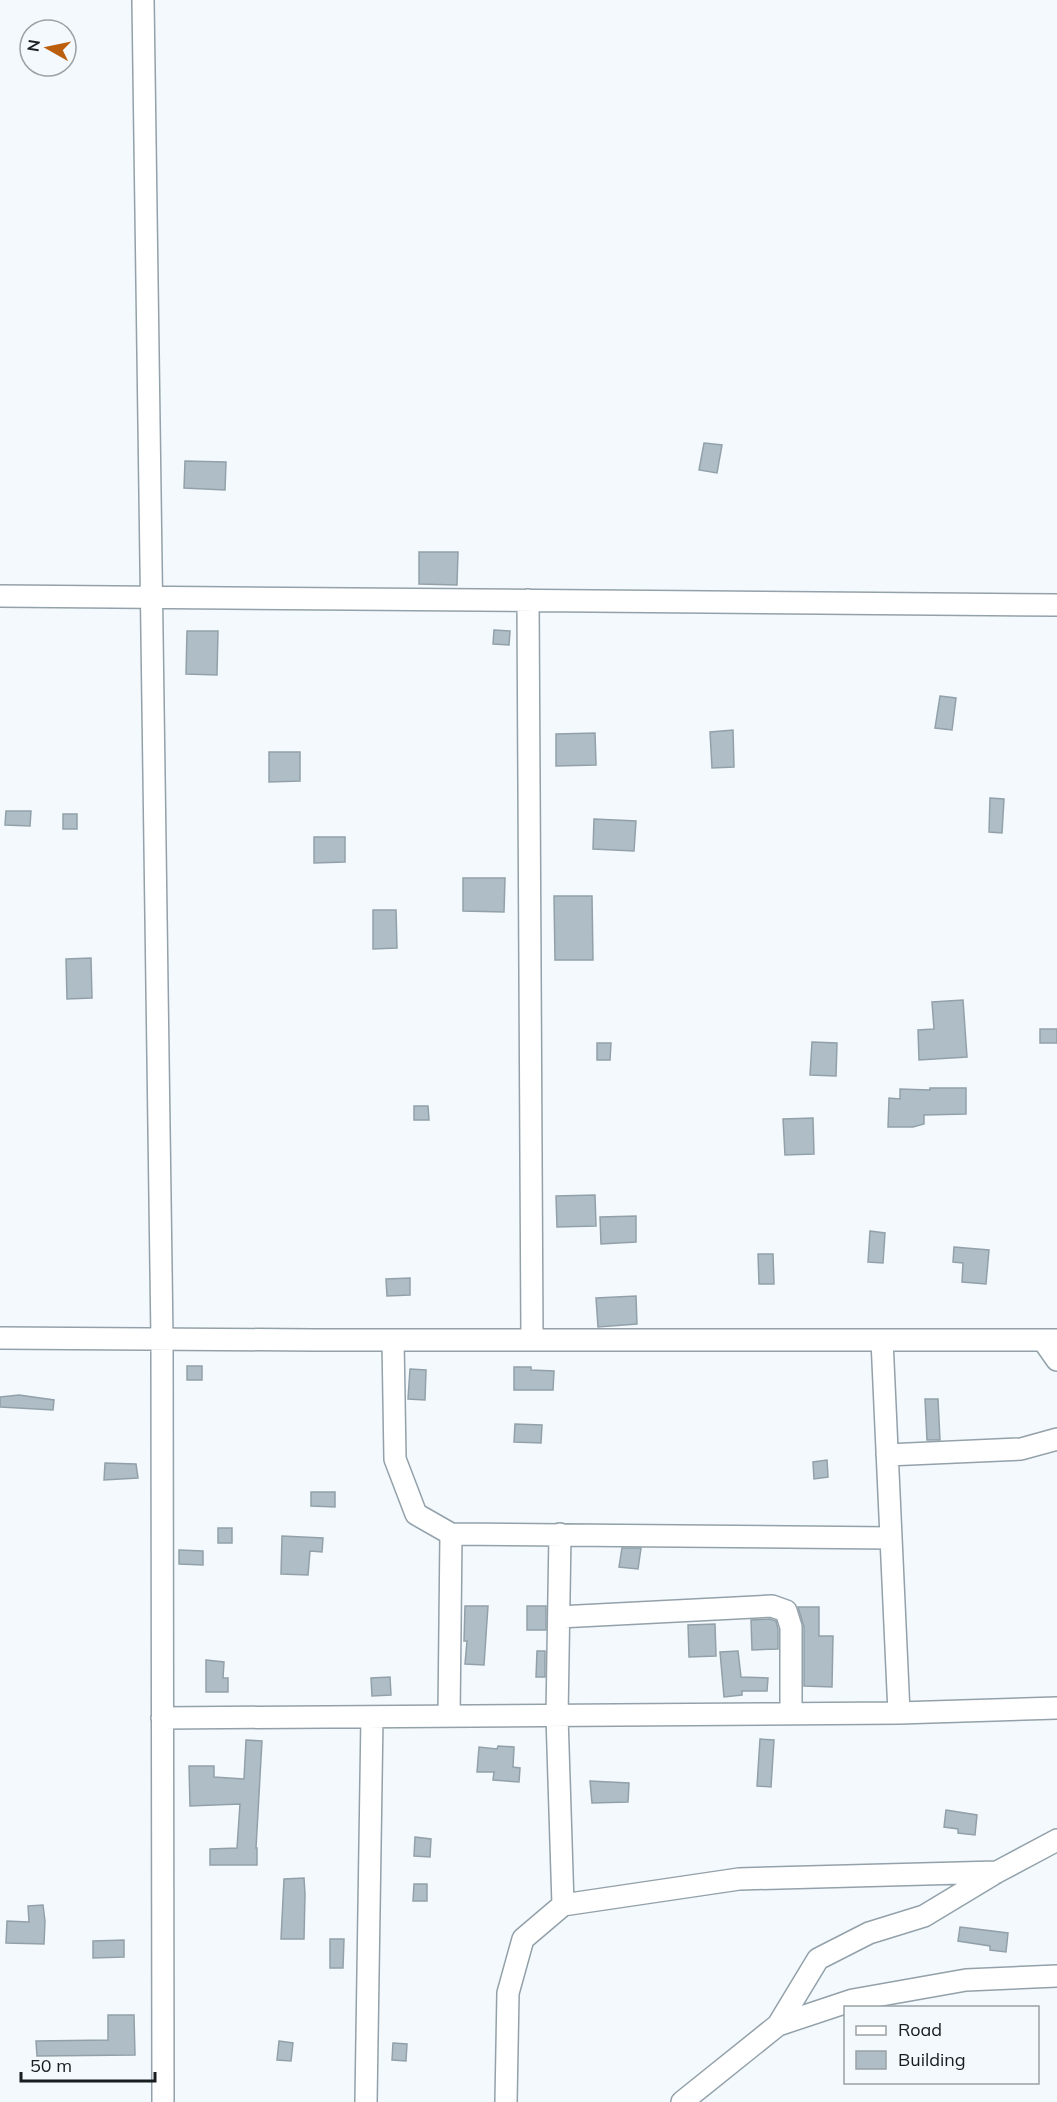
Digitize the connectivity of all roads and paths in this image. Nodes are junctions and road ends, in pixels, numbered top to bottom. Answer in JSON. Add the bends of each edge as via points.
{"nodes":[{"id":1,"x":143,"y":0,"type":"edge"},
{"id":2,"x":0,"y":596,"type":"edge"},
{"id":3,"x":151,"y":597,"type":"junction"},
{"id":4,"x":528,"y":600,"type":"junction"},
{"id":5,"x":1057,"y":605,"type":"edge"},
{"id":6,"x":0,"y":1338,"type":"edge"},
{"id":7,"x":162,"y":1339,"type":"junction"},
{"id":8,"x":393,"y":1340,"type":"junction"},
{"id":9,"x":532,"y":1340,"type":"junction"},
{"id":10,"x":882,"y":1340,"type":"junction"},
{"id":11,"x":1050,"y":1340,"type":"edge"},
{"id":12,"x":1057,"y":1360,"type":"edge"},
{"id":13,"x":1057,"y":1439,"type":"edge"},
{"id":14,"x":887,"y":1455,"type":"junction"},
{"id":15,"x":451,"y":1534,"type":"junction"},
{"id":16,"x":560,"y":1534,"type":"junction"},
{"id":17,"x":891,"y":1538,"type":"junction"},
{"id":18,"x":559,"y":1617,"type":"junction"},
{"id":19,"x":1057,"y":1708,"type":"edge"},
{"id":20,"x":899,"y":1713,"type":"junction"},
{"id":21,"x":791,"y":1714,"type":"junction"},
{"id":22,"x":449,"y":1716,"type":"junction"},
{"id":23,"x":557,"y":1716,"type":"junction"},
{"id":24,"x":372,"y":1717,"type":"junction"},
{"id":25,"x":162,"y":1718,"type":"junction"},
{"id":26,"x":1057,"y":1840,"type":"edge"},
{"id":27,"x":997,"y":1872,"type":"junction"},
{"id":28,"x":563,"y":1905,"type":"junction"},
{"id":29,"x":1057,"y":1976,"type":"edge"},
{"id":30,"x":778,"y":2025,"type":"junction"},
{"id":31,"x":163,"y":2102,"type":"edge"},
{"id":32,"x":366,"y":2102,"type":"edge"},
{"id":33,"x":506,"y":2102,"type":"edge"},
{"id":34,"x":682,"y":2102,"type":"edge"}],
"edges":[{"from":1,"to":3,"type":"street"},
{"from":2,"to":3,"type":"street"},
{"from":3,"to":4,"type":"street"},
{"from":3,"to":7,"type":"street"},
{"from":4,"to":5,"type":"street"},
{"from":4,"to":9,"type":"street"},
{"from":6,"to":7,"type":"street"},
{"from":7,"to":8,"type":"street"},
{"from":7,"to":25,"type":"street"},
{"from":8,"to":9,"type":"street"},
{"from":8,"to":15,"type":"street","via":[[395,1459],[416,1514]]},
{"from":9,"to":10,"type":"street"},
{"from":10,"to":11,"type":"street"},
{"from":10,"to":14,"type":"street"},
{"from":11,"to":12,"type":"street"},
{"from":13,"to":14,"type":"street","via":[[1021,1449]]},
{"from":14,"to":17,"type":"street"},
{"from":15,"to":16,"type":"street"},
{"from":15,"to":22,"type":"street"},
{"from":16,"to":17,"type":"street"},
{"from":16,"to":18,"type":"street"},
{"from":17,"to":20,"type":"street"},
{"from":18,"to":21,"type":"street","via":[[772,1606],[786,1611],[790,1628]]},
{"from":18,"to":23,"type":"street"},
{"from":19,"to":20,"type":"street"},
{"from":20,"to":21,"type":"street"},
{"from":21,"to":23,"type":"street"},
{"from":22,"to":23,"type":"street"},
{"from":22,"to":24,"type":"street"},
{"from":23,"to":28,"type":"street"},
{"from":24,"to":25,"type":"street"},
{"from":24,"to":32,"type":"street"},
{"from":25,"to":31,"type":"street"},
{"from":26,"to":27,"type":"street"},
{"from":27,"to":28,"type":"street","via":[[739,1879]]},
{"from":27,"to":30,"type":"street","via":[[924,1916],[869,1933],[818,1959]]},
{"from":28,"to":33,"type":"street","via":[[523,1939],[508,1993]]},
{"from":29,"to":30,"type":"street","via":[[966,1980],[853,2000]]},
{"from":30,"to":34,"type":"street"}]}
